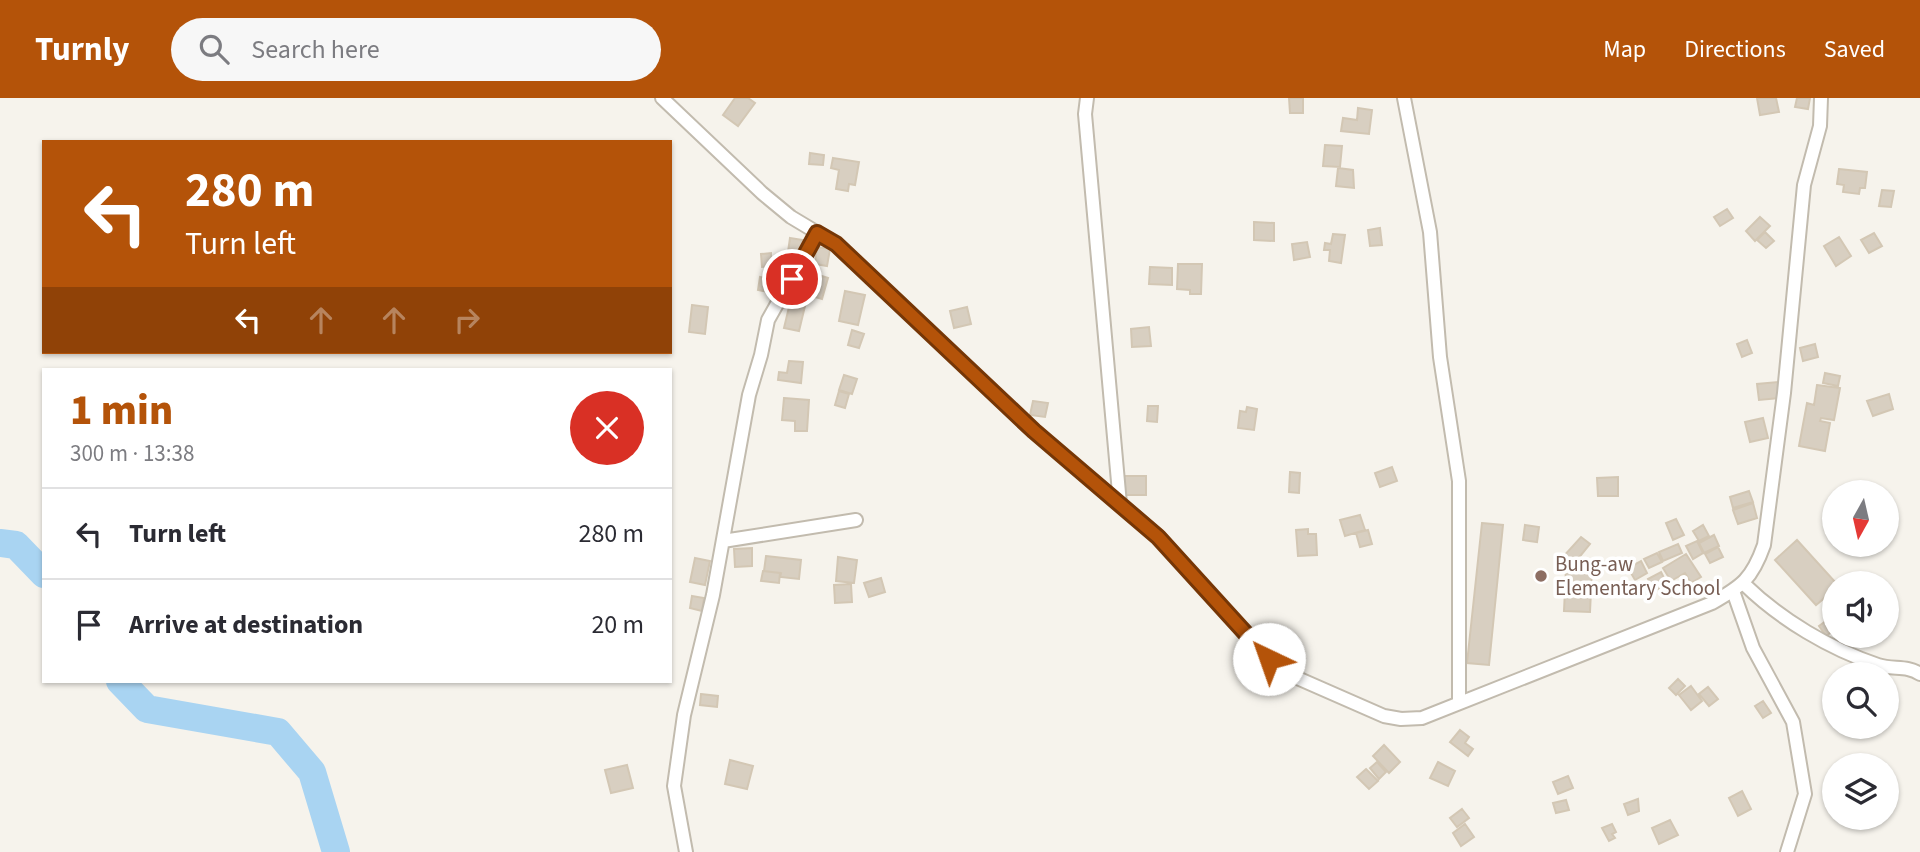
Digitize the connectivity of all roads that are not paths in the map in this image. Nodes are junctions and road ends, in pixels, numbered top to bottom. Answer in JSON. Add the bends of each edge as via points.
{"nodes":[{"id":1,"x":662,"y":98,"type":"edge"},
{"id":2,"x":1087,"y":98,"type":"edge"},
{"id":3,"x":1404,"y":98,"type":"edge"},
{"id":4,"x":1821,"y":98,"type":"edge"},
{"id":5,"x":817,"y":233,"type":"junction"},
{"id":6,"x":1120,"y":504,"type":"junction"},
{"id":7,"x":856,"y":520,"type":"dead end"},
{"id":8,"x":723,"y":541,"type":"junction"},
{"id":9,"x":1739,"y":588,"type":"junction"},
{"id":10,"x":1920,"y":674,"type":"edge"},
{"id":11,"x":1459,"y":701,"type":"junction"},
{"id":12,"x":686,"y":852,"type":"edge"},
{"id":13,"x":1787,"y":852,"type":"edge"}],
"edges":[{"from":1,"to":5,"type":"street","via":[[762,193]]},
{"from":2,"to":6,"type":"street"},
{"from":3,"to":11,"type":"street","via":[[1430,232],[1440,357],[1459,481]]},
{"from":4,"to":9,"type":"street","via":[[1820,127],[1804,185],[1764,545],[1758,563]]},
{"from":5,"to":6,"type":"street","via":[[836,244],[1034,431]]},
{"from":5,"to":8,"type":"street","via":[[768,320]]},
{"from":6,"to":11,"type":"street","via":[[1158,537],[1269,659],[1295,677],[1401,719],[1422,718]]},
{"from":7,"to":8,"type":"street"},
{"from":8,"to":12,"type":"street","via":[[684,715],[674,786]]},
{"from":9,"to":10,"type":"street","via":[[1827,643],[1881,667],[1912,669]]},
{"from":9,"to":11,"type":"street","via":[[1712,603]]},
{"from":9,"to":13,"type":"street","via":[[1753,648],[1793,722],[1805,794]]}]}
